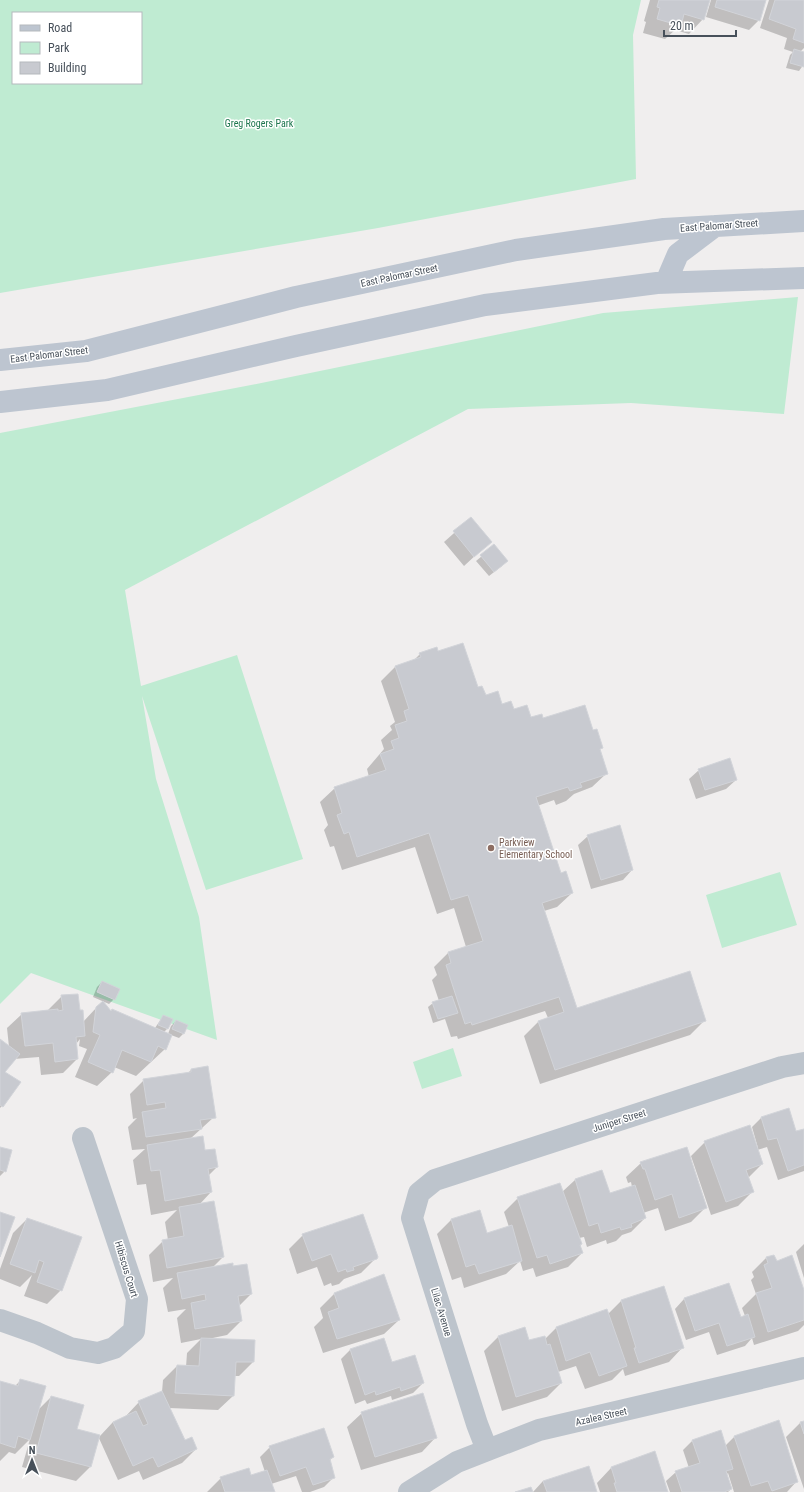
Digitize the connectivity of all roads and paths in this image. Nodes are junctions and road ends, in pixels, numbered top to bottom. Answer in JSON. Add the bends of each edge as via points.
{"nodes":[{"id":1,"x":804,"y":221,"type":"edge"},
{"id":2,"x":715,"y":226,"type":"junction"},
{"id":3,"x":804,"y":278,"type":"edge"},
{"id":4,"x":666,"y":282,"type":"junction"},
{"id":5,"x":0,"y":360,"type":"edge"},
{"id":6,"x":0,"y":402,"type":"edge"},
{"id":7,"x":804,"y":1063,"type":"edge"},
{"id":8,"x":83,"y":1138,"type":"dead end"},
{"id":9,"x":435,"y":1180,"type":"joint"},
{"id":10,"x":0,"y":1320,"type":"edge"},
{"id":11,"x":804,"y":1368,"type":"edge"},
{"id":12,"x":487,"y":1450,"type":"junction"},
{"id":13,"x":409,"y":1492,"type":"edge"}],
"edges":[{"from":1,"to":2,"type":"main road","name":"East Palomar Street"},
{"from":2,"to":4,"type":"main road","via":[[678,254]]},
{"from":2,"to":5,"type":"main road","name":"East Palomar Street","via":[[664,229],[516,250],[296,297],[86,351]]},
{"from":3,"to":4,"type":"main road"},
{"from":4,"to":6,"type":"main road","via":[[485,305],[107,390]]},
{"from":7,"to":9,"type":"street","name":"Juniper Street","via":[[782,1067]]},
{"from":8,"to":10,"type":"street","name":"Hibiscus Court","via":[[137,1299],[134,1331],[114,1348],[98,1353],[70,1348]]},
{"from":9,"to":12,"type":"street","name":"Lilac Avenue","via":[[419,1193],[412,1218]]},
{"from":11,"to":12,"type":"street","name":"Azalea Street","via":[[539,1430]]},
{"from":12,"to":13,"type":"street","name":"Azalea Street","via":[[457,1462]]}]}
